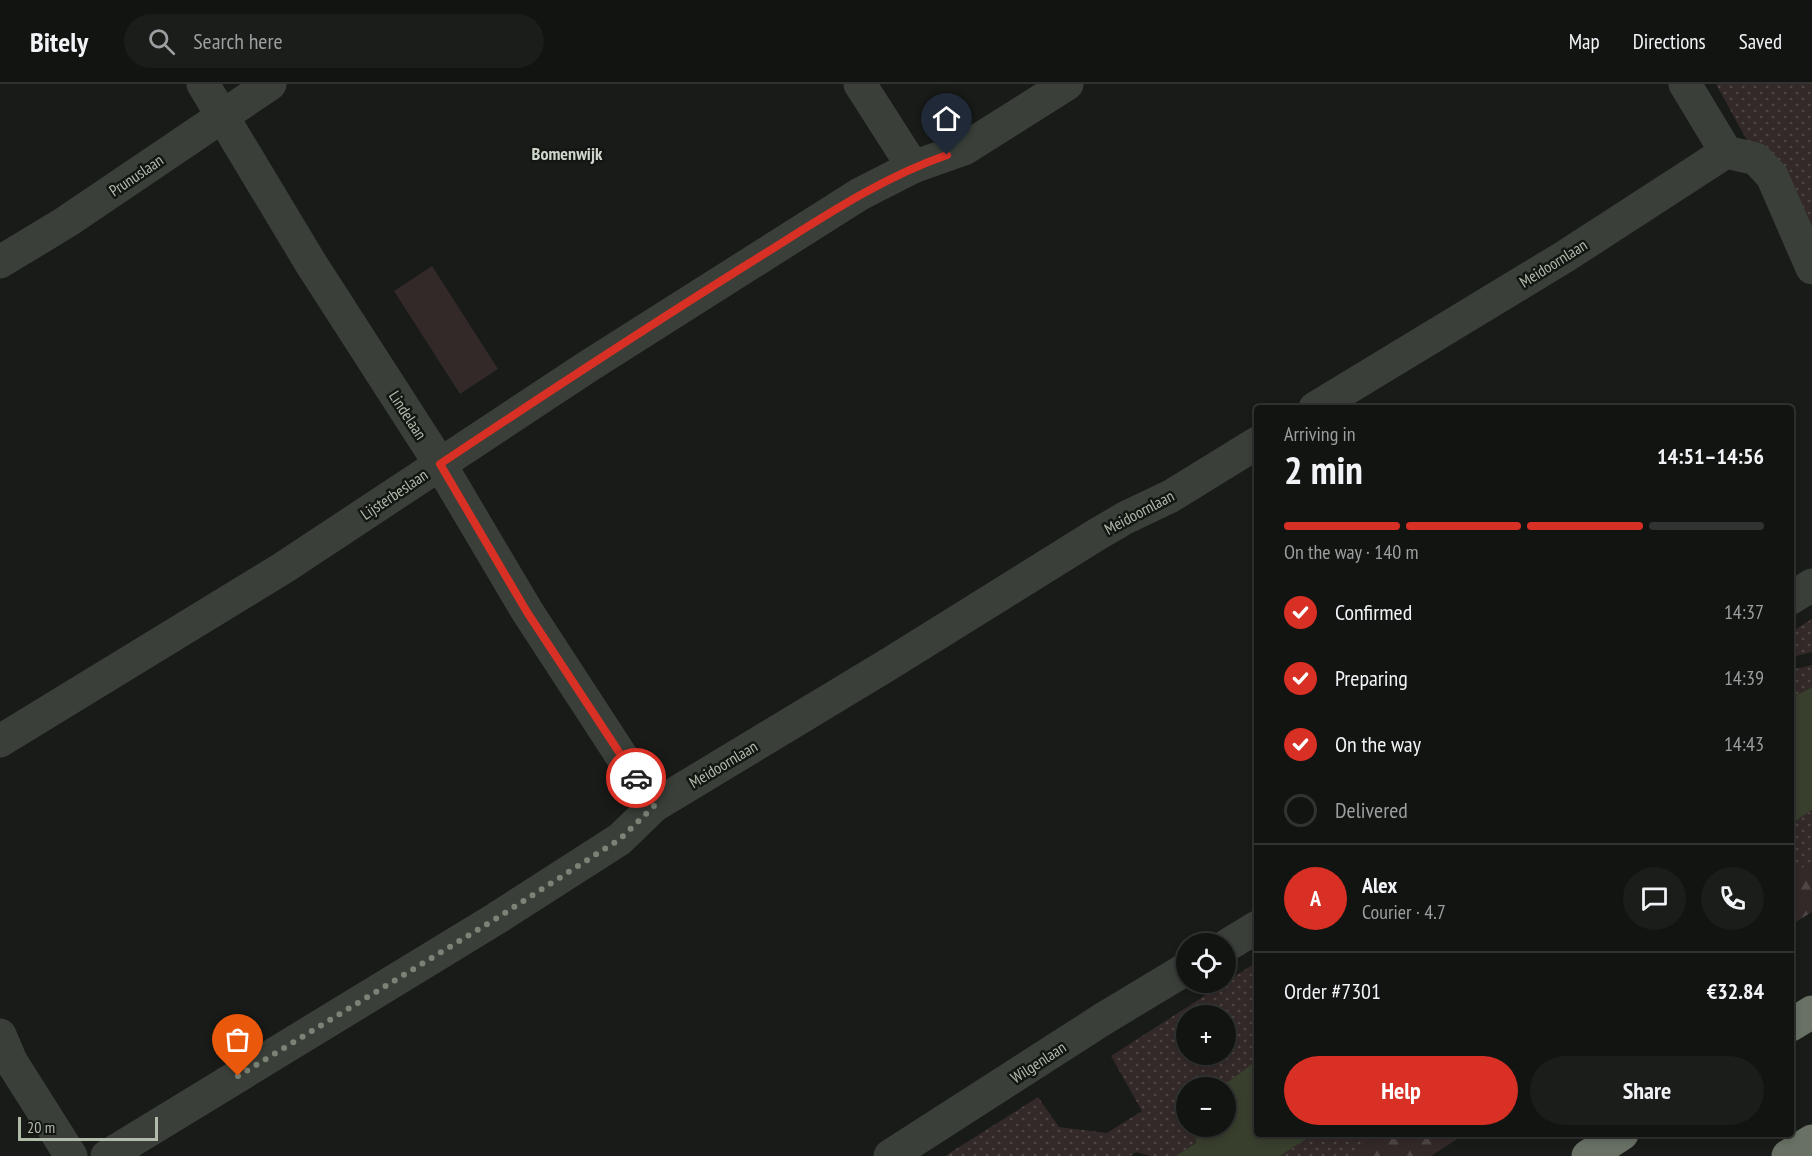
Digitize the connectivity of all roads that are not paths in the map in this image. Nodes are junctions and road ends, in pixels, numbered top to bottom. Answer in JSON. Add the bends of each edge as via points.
{"nodes":[{"id":1,"x":203,"y":84,"type":"edge"},
{"id":2,"x":270,"y":84,"type":"edge"},
{"id":3,"x":860,"y":84,"type":"edge"},
{"id":4,"x":1067,"y":84,"type":"edge"},
{"id":5,"x":1685,"y":84,"type":"edge"},
{"id":6,"x":223,"y":116,"type":"junction"},
{"id":7,"x":1726,"y":152,"type":"junction"},
{"id":8,"x":913,"y":167,"type":"junction"},
{"id":9,"x":0,"y":262,"type":"edge"},
{"id":10,"x":1812,"y":267,"type":"edge"},
{"id":11,"x":1320,"y":405,"type":"edge"},
{"id":12,"x":1254,"y":445,"type":"edge"},
{"id":13,"x":440,"y":464,"type":"junction"},
{"id":14,"x":1812,"y":585,"type":"edge"},
{"id":15,"x":1794,"y":596,"type":"edge"},
{"id":16,"x":0,"y":741,"type":"edge"},
{"id":17,"x":654,"y":806,"type":"junction"},
{"id":18,"x":1254,"y":929,"type":"edge"},
{"id":19,"x":1236,"y":940,"type":"edge"},
{"id":20,"x":1176,"y":975,"type":"edge"},
{"id":21,"x":1812,"y":1012,"type":"edge"},
{"id":22,"x":1794,"y":1023,"type":"edge"},
{"id":23,"x":0,"y":1035,"type":"edge"},
{"id":24,"x":1617,"y":1137,"type":"edge"},
{"id":25,"x":1812,"y":1141,"type":"edge"},
{"id":26,"x":71,"y":1156,"type":"edge"},
{"id":27,"x":107,"y":1156,"type":"edge"},
{"id":28,"x":890,"y":1156,"type":"edge"},
{"id":29,"x":1588,"y":1156,"type":"edge"},
{"id":30,"x":1788,"y":1156,"type":"edge"}],
"edges":[{"from":1,"to":6,"type":"street","name":"Lindelaan"},
{"from":2,"to":6,"type":"street","name":"Prunuslaan"},
{"from":3,"to":8,"type":"street"},
{"from":4,"to":8,"type":"street","name":"Lijsterbeslaan","via":[[964,149]]},
{"from":5,"to":7,"type":"street"},
{"from":6,"to":9,"type":"street","name":"Prunuslaan"},
{"from":6,"to":13,"type":"street","name":"Lindelaan","via":[[310,262]]},
{"from":7,"to":10,"type":"street","via":[[1755,159],[1772,176]]},
{"from":7,"to":11,"type":"street","name":"Meidoornlaan","via":[[1564,257]]},
{"from":8,"to":13,"type":"street","name":"Lijsterbeslaan","via":[[860,194],[752,261]]},
{"from":12,"to":17,"type":"street","name":"Meidoornlaan","via":[[1171,496],[1096,535]]},
{"from":13,"to":16,"type":"street","name":"Lijsterbeslaan","via":[[283,568]]},
{"from":13,"to":17,"type":"street","name":"Lindelaan","via":[[527,612]]},
{"from":14,"to":15,"type":"street"},
{"from":17,"to":27,"type":"street","name":"Meidoornlaan","via":[[620,839],[497,918]]},
{"from":18,"to":19,"type":"street"},
{"from":20,"to":28,"type":"street","name":"Wilgenlaan"},
{"from":21,"to":22,"type":"highway"},
{"from":23,"to":26,"type":"street","via":[[11,1061]]},
{"from":24,"to":29,"type":"highway"},
{"from":25,"to":30,"type":"highway"}]}
